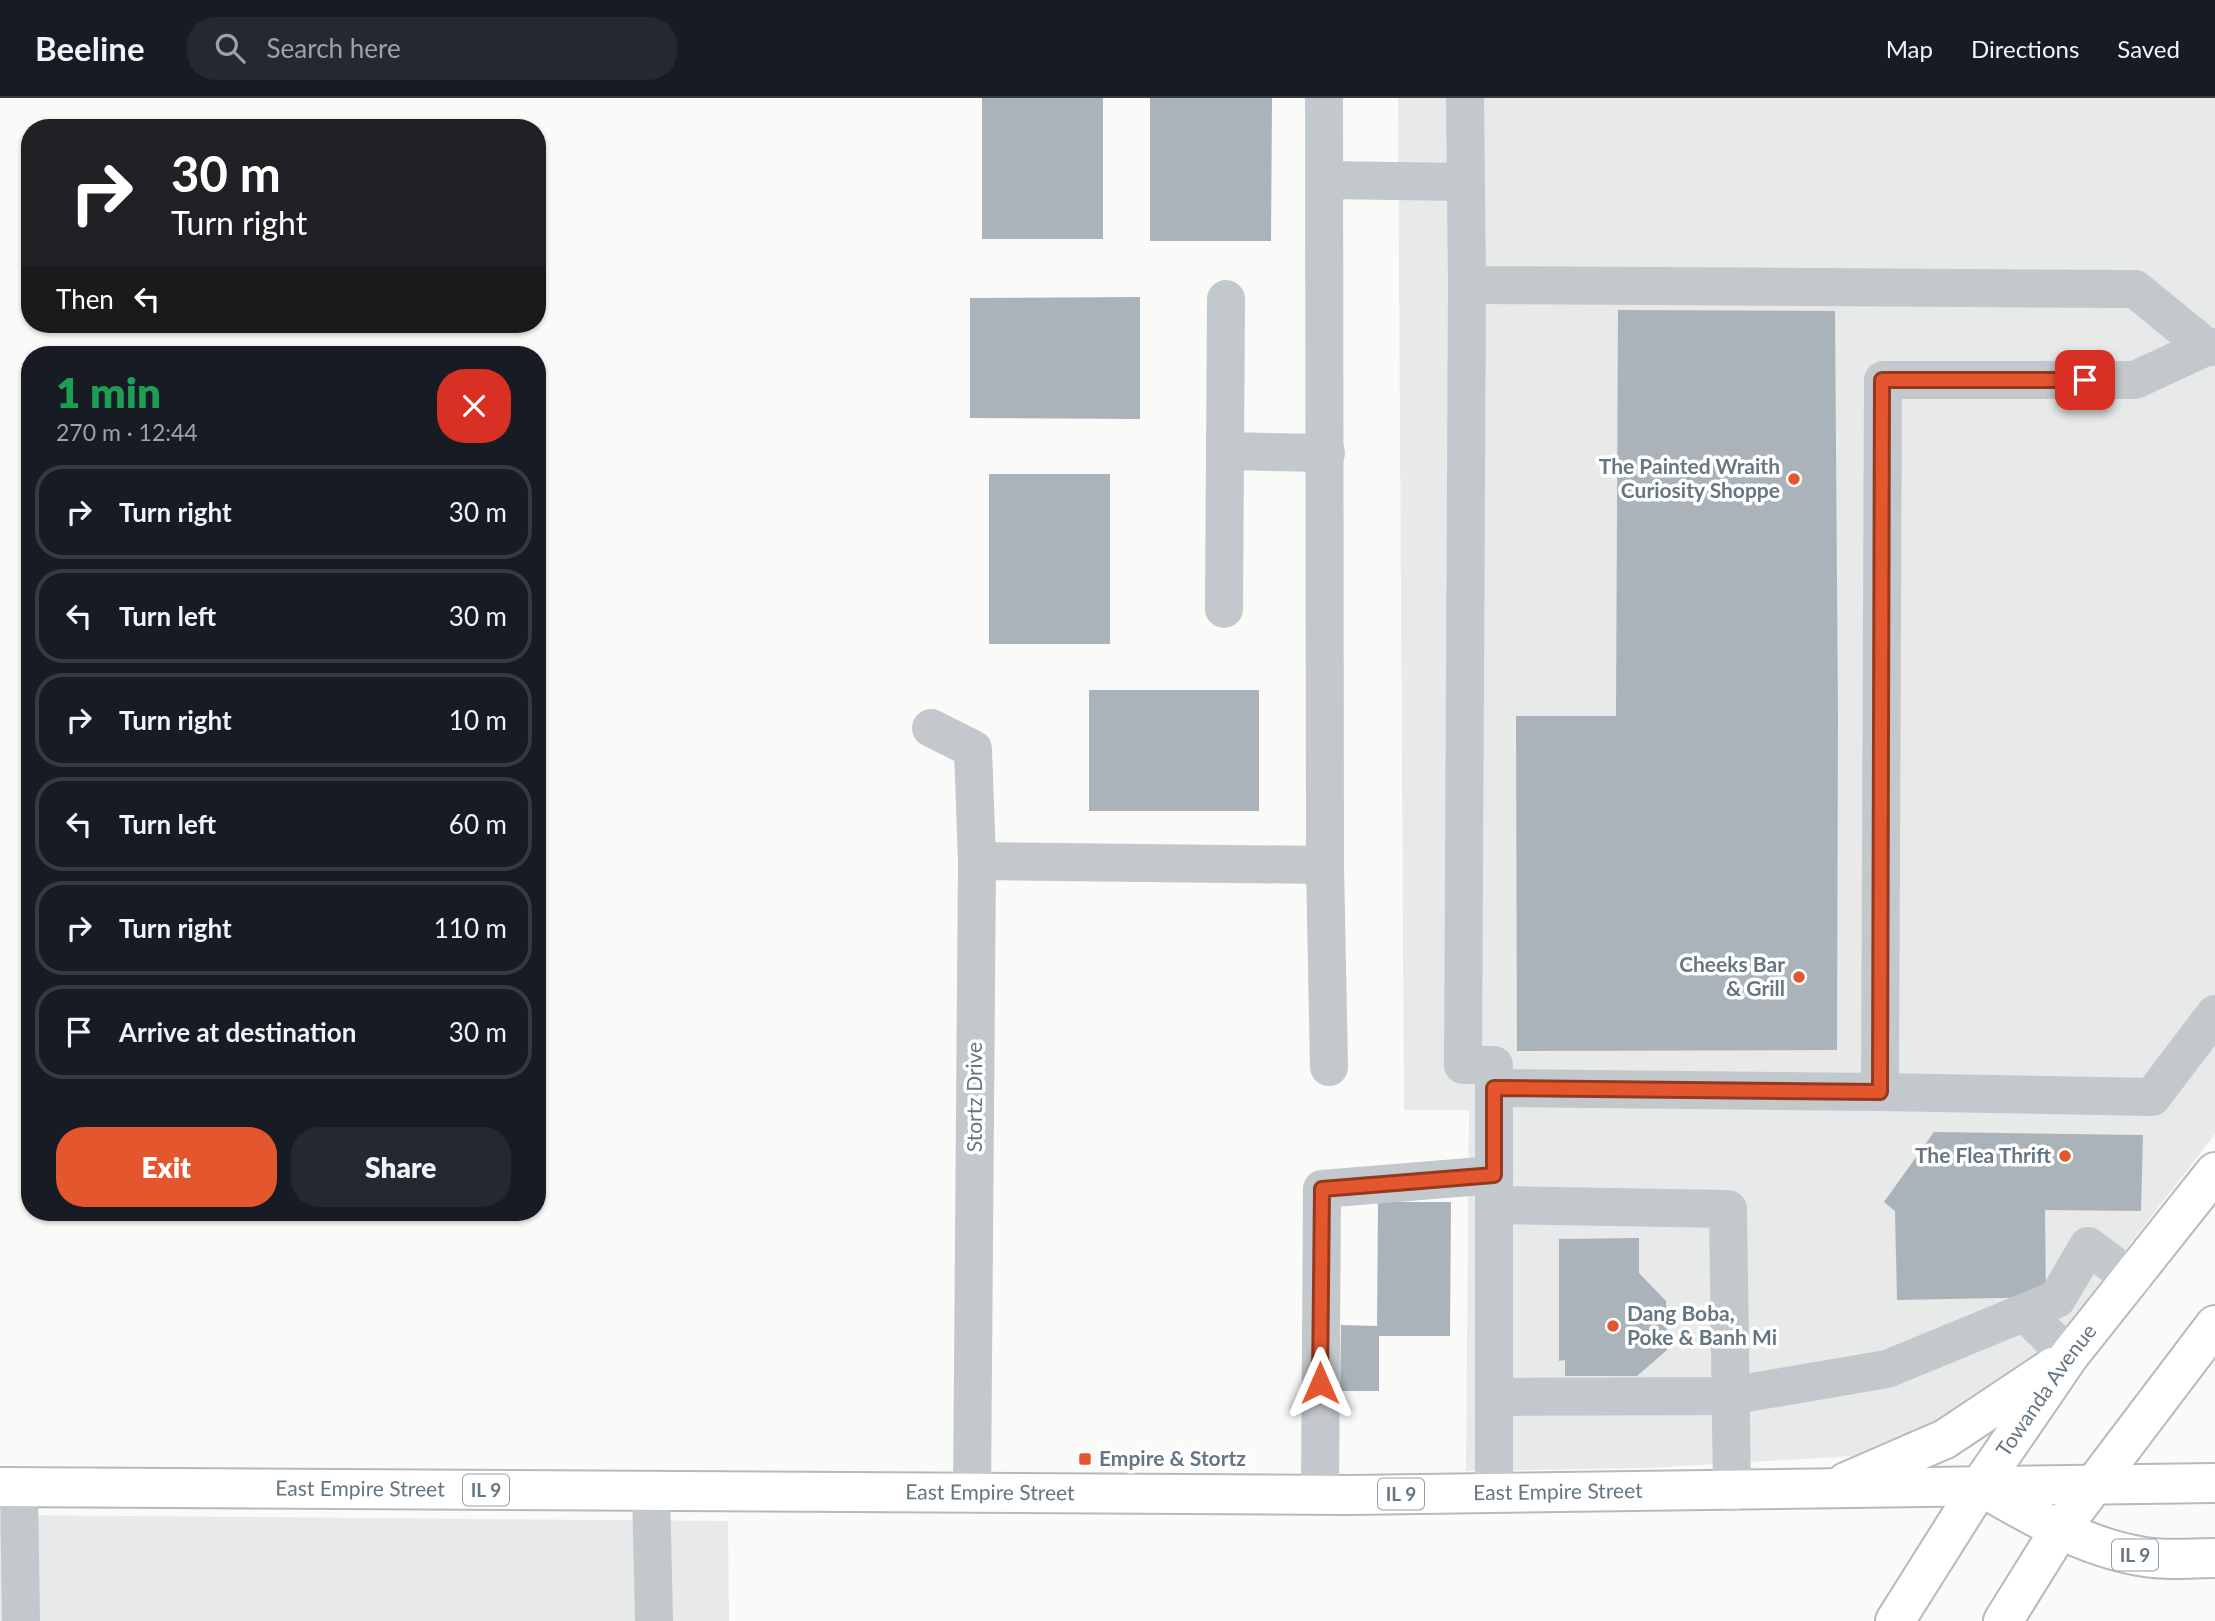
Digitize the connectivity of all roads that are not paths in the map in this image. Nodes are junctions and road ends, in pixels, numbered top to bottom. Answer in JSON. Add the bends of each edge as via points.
{"nodes":[{"id":1,"x":1324,"y":98,"type":"edge"},
{"id":2,"x":1465,"y":98,"type":"edge"},
{"id":3,"x":1325,"y":180,"type":"junction"},
{"id":4,"x":1465,"y":182,"type":"junction"},
{"id":5,"x":1467,"y":285,"type":"junction"},
{"id":6,"x":1226,"y":299,"type":"dead end"},
{"id":7,"x":2211,"y":347,"type":"edge"},
{"id":8,"x":1225,"y":451,"type":"junction"},
{"id":9,"x":1326,"y":453,"type":"junction"},
{"id":10,"x":1224,"y":609,"type":"dead end"},
{"id":11,"x":931,"y":728,"type":"dead end"},
{"id":12,"x":977,"y":861,"type":"junction"},
{"id":13,"x":1325,"y":864,"type":"junction"},
{"id":14,"x":2215,"y":1014,"type":"edge"},
{"id":15,"x":1329,"y":1067,"type":"dead end"},
{"id":16,"x":1494,"y":1088,"type":"junction"},
{"id":17,"x":1880,"y":1092,"type":"junction"},
{"id":18,"x":2215,"y":1172,"type":"edge"},
{"id":19,"x":1494,"y":1190,"type":"junction"},
{"id":20,"x":2132,"y":1279,"type":"junction"},
{"id":21,"x":2025,"y":1313,"type":"junction"},
{"id":22,"x":2215,"y":1325,"type":"edge"},
{"id":23,"x":2069,"y":1356,"type":"junction"},
{"id":24,"x":1730,"y":1396,"type":"junction"},
{"id":25,"x":1494,"y":1397,"type":"junction"},
{"id":26,"x":2215,"y":1483,"type":"edge"},
{"id":27,"x":2096,"y":1485,"type":"junction"},
{"id":28,"x":1980,"y":1486,"type":"junction"},
{"id":29,"x":10,"y":1487,"type":"edge"},
{"id":30,"x":1830,"y":1489,"type":"junction"},
{"id":31,"x":650,"y":1490,"type":"junction"},
{"id":32,"x":1732,"y":1492,"type":"junction"},
{"id":33,"x":972,"y":1493,"type":"junction"},
{"id":34,"x":1494,"y":1493,"type":"junction"},
{"id":35,"x":1320,"y":1494,"type":"junction"},
{"id":36,"x":2059,"y":1531,"type":"junction"},
{"id":37,"x":2215,"y":1558,"type":"edge"},
{"id":38,"x":21,"y":1621,"type":"edge"},
{"id":39,"x":654,"y":1621,"type":"edge"},
{"id":40,"x":1895,"y":1621,"type":"edge"},
{"id":41,"x":2003,"y":1621,"type":"edge"}],
"edges":[{"from":1,"to":3,"type":"street"},
{"from":2,"to":4,"type":"street"},
{"from":3,"to":4,"type":"street"},
{"from":3,"to":9,"type":"street"},
{"from":4,"to":5,"type":"street"},
{"from":5,"to":7,"type":"street","via":[[2135,289]]},
{"from":5,"to":16,"type":"street","via":[[1464,1065],[1494,1065]]},
{"from":6,"to":8,"type":"street"},
{"from":7,"to":17,"type":"street","via":[[2135,380],[1882,380]]},
{"from":8,"to":9,"type":"street"},
{"from":8,"to":10,"type":"street"},
{"from":9,"to":13,"type":"street"},
{"from":11,"to":12,"type":"street","name":"Stortz Drive","via":[[973,749]]},
{"from":12,"to":13,"type":"street"},
{"from":12,"to":33,"type":"street","name":"Stortz Drive"},
{"from":13,"to":15,"type":"street"},
{"from":14,"to":17,"type":"street","via":[[2152,1097]]},
{"from":16,"to":17,"type":"street"},
{"from":16,"to":19,"type":"street"},
{"from":18,"to":20,"type":"main road","name":"Towanda Avenue"},
{"from":19,"to":24,"type":"street","via":[[1728,1209]]},
{"from":19,"to":25,"type":"street"},
{"from":19,"to":35,"type":"street","via":[[1322,1189]]},
{"from":20,"to":21,"type":"street","via":[[2088,1246],[2057,1299]]},
{"from":20,"to":23,"type":"main road","name":"Towanda Avenue"},
{"from":21,"to":23,"type":"street"},
{"from":21,"to":24,"type":"street","via":[[1887,1369]]},
{"from":22,"to":27,"type":"main road"},
{"from":23,"to":28,"type":"main road","name":"Towanda Avenue"},
{"from":23,"to":30,"type":"main road","via":[[1945,1439]]},
{"from":24,"to":25,"type":"street"},
{"from":24,"to":32,"type":"street"},
{"from":25,"to":34,"type":"street"},
{"from":26,"to":27,"type":"main road","name":"East Empire Street","number":"IL 9"},
{"from":27,"to":28,"type":"main road","name":"East Empire Street","number":"IL 9"},
{"from":27,"to":36,"type":"main road"},
{"from":28,"to":30,"type":"main road","name":"East Empire Street","number":"IL 9"},
{"from":28,"to":36,"type":"main road","number":"IL 9"},
{"from":28,"to":40,"type":"main road","name":"Towanda Avenue"},
{"from":29,"to":31,"type":"main road","name":"East Empire Street","number":"IL 9"},
{"from":29,"to":38,"type":"street"},
{"from":30,"to":32,"type":"main road","name":"East Empire Street","number":"IL 9"},
{"from":31,"to":33,"type":"main road","name":"East Empire Street","number":"IL 9"},
{"from":31,"to":39,"type":"street"},
{"from":32,"to":34,"type":"main road","name":"East Empire Street","number":"IL 9"},
{"from":33,"to":35,"type":"main road","name":"East Empire Street","number":"IL 9"},
{"from":34,"to":35,"type":"main road","name":"East Empire Street","number":"IL 9"},
{"from":36,"to":37,"type":"main road","number":"IL 9","via":[[2140,1557]]},
{"from":36,"to":41,"type":"main road"}]}
